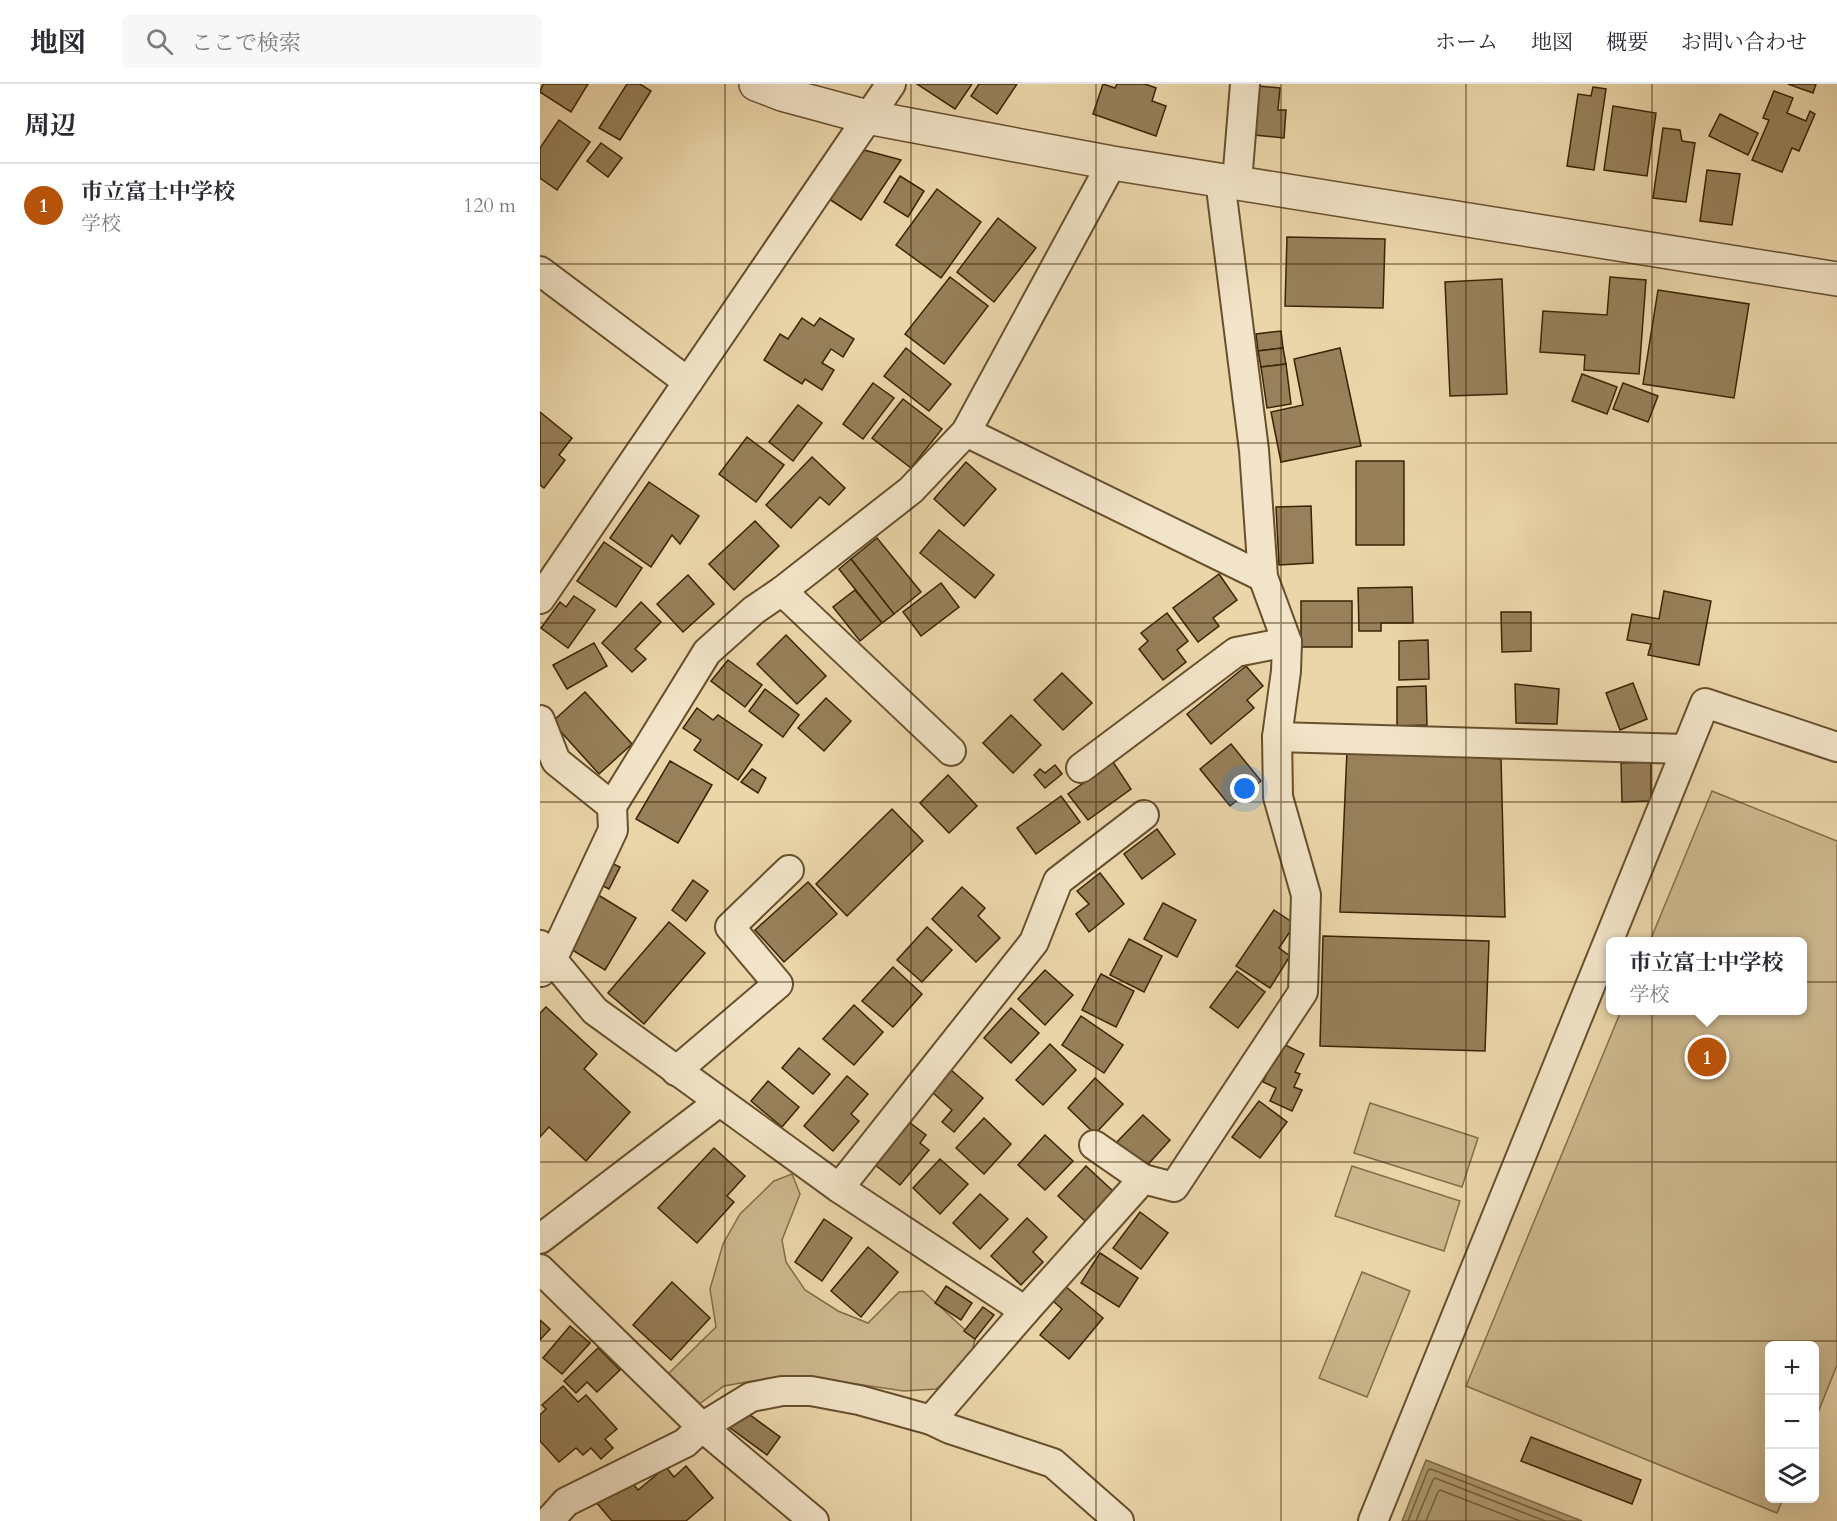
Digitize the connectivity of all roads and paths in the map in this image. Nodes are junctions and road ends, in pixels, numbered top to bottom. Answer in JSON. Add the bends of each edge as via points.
{"nodes":[{"id":1,"x":756,"y":84,"type":"edge"},
{"id":2,"x":891,"y":84,"type":"edge"},
{"id":3,"x":1245,"y":84,"type":"edge"},
{"id":4,"x":867,"y":117,"type":"junction"},
{"id":5,"x":1113,"y":163,"type":"junction"},
{"id":6,"x":1228,"y":181,"type":"junction"},
{"id":7,"x":540,"y":271,"type":"edge"},
{"id":8,"x":1837,"y":279,"type":"edge"},
{"id":9,"x":687,"y":381,"type":"junction"},
{"id":10,"x":966,"y":432,"type":"junction"},
{"id":11,"x":1263,"y":577,"type":"junction"},
{"id":12,"x":782,"y":591,"type":"junction"},
{"id":13,"x":540,"y":599,"type":"edge"},
{"id":14,"x":1287,"y":642,"type":"junction"},
{"id":15,"x":540,"y":720,"type":"edge"},
{"id":16,"x":1277,"y":736,"type":"junction"},
{"id":17,"x":1837,"y":747,"type":"edge"},
{"id":18,"x":1685,"y":749,"type":"junction"},
{"id":19,"x":951,"y":751,"type":"dead end"},
{"id":20,"x":1081,"y":768,"type":"dead end"},
{"id":21,"x":612,"y":806,"type":"junction"},
{"id":22,"x":1144,"y":815,"type":"dead end"},
{"id":23,"x":789,"y":870,"type":"dead end"},
{"id":24,"x":1609,"y":937,"type":"edge"},
{"id":25,"x":1606,"y":944,"type":"edge"},
{"id":26,"x":544,"y":960,"type":"edge"},
{"id":27,"x":676,"y":1071,"type":"junction"},
{"id":28,"x":719,"y":1102,"type":"junction"},
{"id":29,"x":1094,"y":1145,"type":"dead end"},
{"id":30,"x":1143,"y":1179,"type":"junction"},
{"id":31,"x":839,"y":1188,"type":"junction"},
{"id":32,"x":540,"y":1239,"type":"edge"},
{"id":33,"x":540,"y":1269,"type":"edge"},
{"id":34,"x":1025,"y":1311,"type":"junction"},
{"id":35,"x":931,"y":1420,"type":"junction"},
{"id":36,"x":702,"y":1427,"type":"junction"},
{"id":37,"x":549,"y":1521,"type":"edge"},
{"id":38,"x":814,"y":1521,"type":"edge"},
{"id":39,"x":1119,"y":1521,"type":"edge"},
{"id":40,"x":1373,"y":1521,"type":"edge"}],
"edges":[{"from":1,"to":4,"type":"street"},
{"from":2,"to":4,"type":"street"},
{"from":3,"to":6,"type":"street"},
{"from":4,"to":5,"type":"street"},
{"from":4,"to":9,"type":"street"},
{"from":5,"to":6,"type":"street"},
{"from":5,"to":10,"type":"street"},
{"from":6,"to":8,"type":"street"},
{"from":6,"to":11,"type":"street"},
{"from":7,"to":9,"type":"street"},
{"from":9,"to":13,"type":"street"},
{"from":10,"to":11,"type":"street"},
{"from":10,"to":12,"type":"street","via":[[911,490]]},
{"from":11,"to":14,"type":"street"},
{"from":12,"to":19,"type":"street"},
{"from":12,"to":21,"type":"street","via":[[707,652]]},
{"from":14,"to":16,"type":"street"},
{"from":14,"to":20,"type":"street","via":[[1236,652]]},
{"from":15,"to":21,"type":"street","via":[[556,761]]},
{"from":16,"to":18,"type":"street"},
{"from":16,"to":30,"type":"street","via":[[1278,797],[1306,895],[1304,992],[1174,1187]]},
{"from":17,"to":18,"type":"street","via":[[1705,704]]},
{"from":18,"to":24,"type":"street"},
{"from":21,"to":26,"type":"street","via":[[613,830]]},
{"from":22,"to":31,"type":"street","via":[[1058,881],[1034,942]]},
{"from":23,"to":27,"type":"street","via":[[730,927],[778,984]]},
{"from":25,"to":40,"type":"street"},
{"from":26,"to":27,"type":"street","via":[[595,1011]]},
{"from":27,"to":28,"type":"street"},
{"from":28,"to":31,"type":"street"},
{"from":28,"to":32,"type":"street"},
{"from":29,"to":30,"type":"street"},
{"from":30,"to":34,"type":"street"},
{"from":31,"to":34,"type":"street"},
{"from":33,"to":36,"type":"street"},
{"from":34,"to":35,"type":"street"},
{"from":35,"to":36,"type":"street","via":[[859,1400],[811,1391],[782,1391],[751,1397]]},
{"from":35,"to":39,"type":"street","via":[[1053,1463]]},
{"from":36,"to":37,"type":"street","via":[[685,1443],[566,1502]]},
{"from":36,"to":38,"type":"street"}]}
